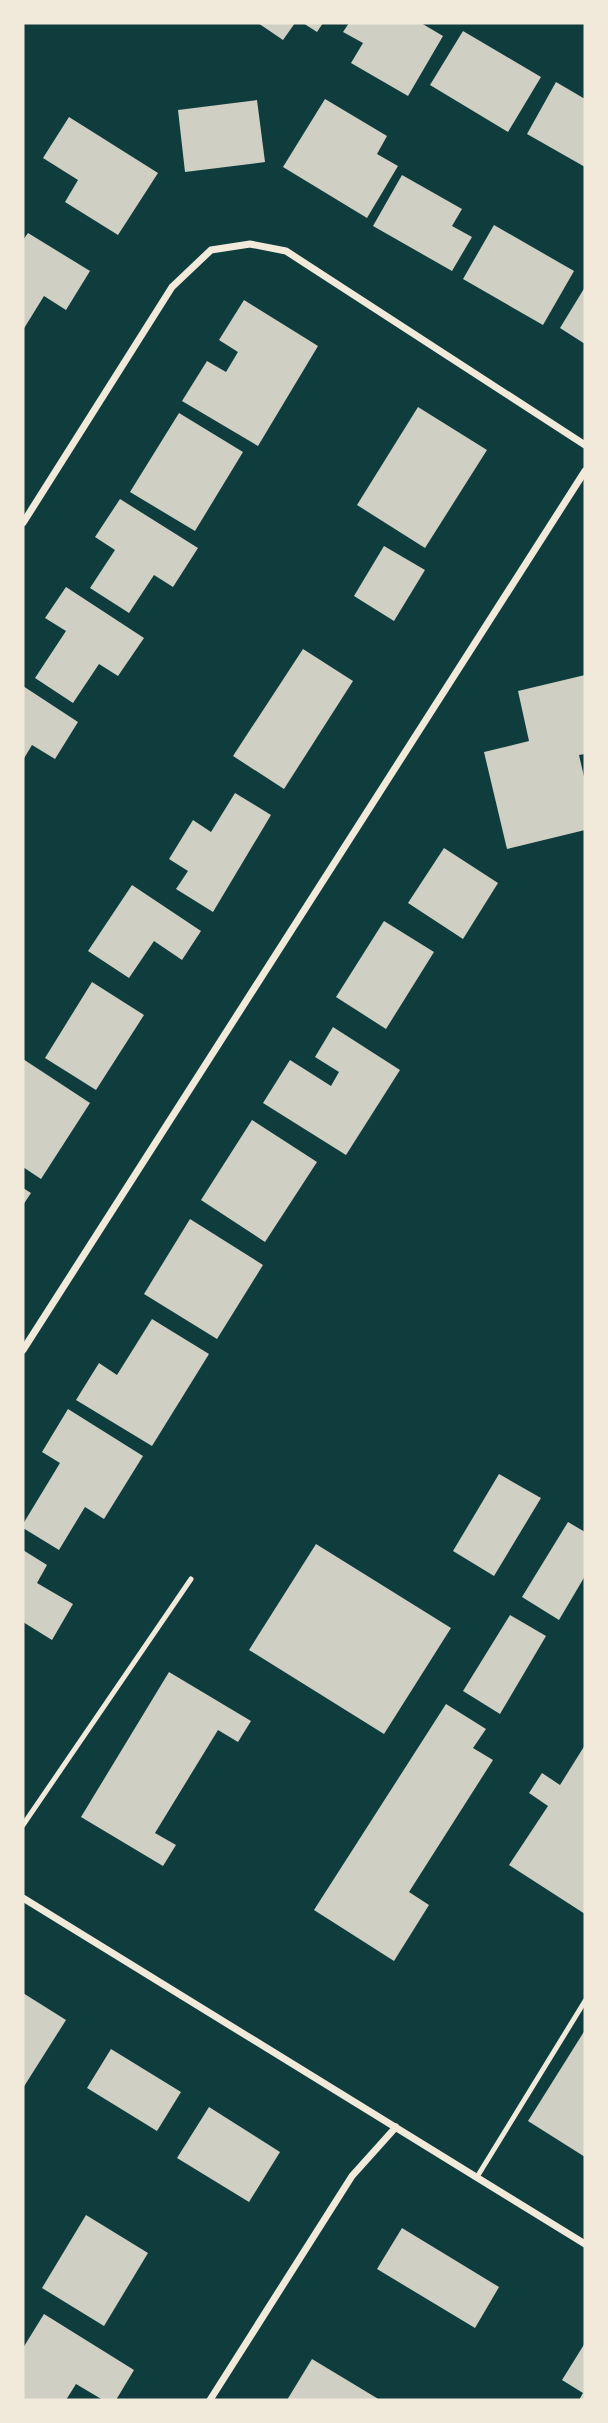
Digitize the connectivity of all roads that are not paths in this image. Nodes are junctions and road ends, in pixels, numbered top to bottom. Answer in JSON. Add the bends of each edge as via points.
{"nodes":[{"id":1,"x":585,"y":445,"type":"edge"},
{"id":2,"x":585,"y":471,"type":"edge"},
{"id":3,"x":23,"y":523,"type":"edge"},
{"id":4,"x":23,"y":1350,"type":"edge"},
{"id":5,"x":191,"y":1579,"type":"dead end"},
{"id":6,"x":23,"y":1825,"type":"edge"},
{"id":7,"x":23,"y":1898,"type":"edge"},
{"id":8,"x":585,"y":2001,"type":"edge"},
{"id":9,"x":396,"y":2127,"type":"junction"},
{"id":10,"x":477,"y":2177,"type":"junction"},
{"id":11,"x":585,"y":2244,"type":"edge"},
{"id":12,"x":210,"y":2400,"type":"edge"}],
"edges":[{"from":1,"to":3,"type":"street","via":[[286,251],[250,244],[211,250],[172,287]]},
{"from":2,"to":4,"type":"street"},
{"from":5,"to":6,"type":"lane"},
{"from":7,"to":9,"type":"street"},
{"from":8,"to":10,"type":"lane"},
{"from":9,"to":10,"type":"street"},
{"from":9,"to":12,"type":"street","via":[[352,2176]]},
{"from":10,"to":11,"type":"street"}]}
